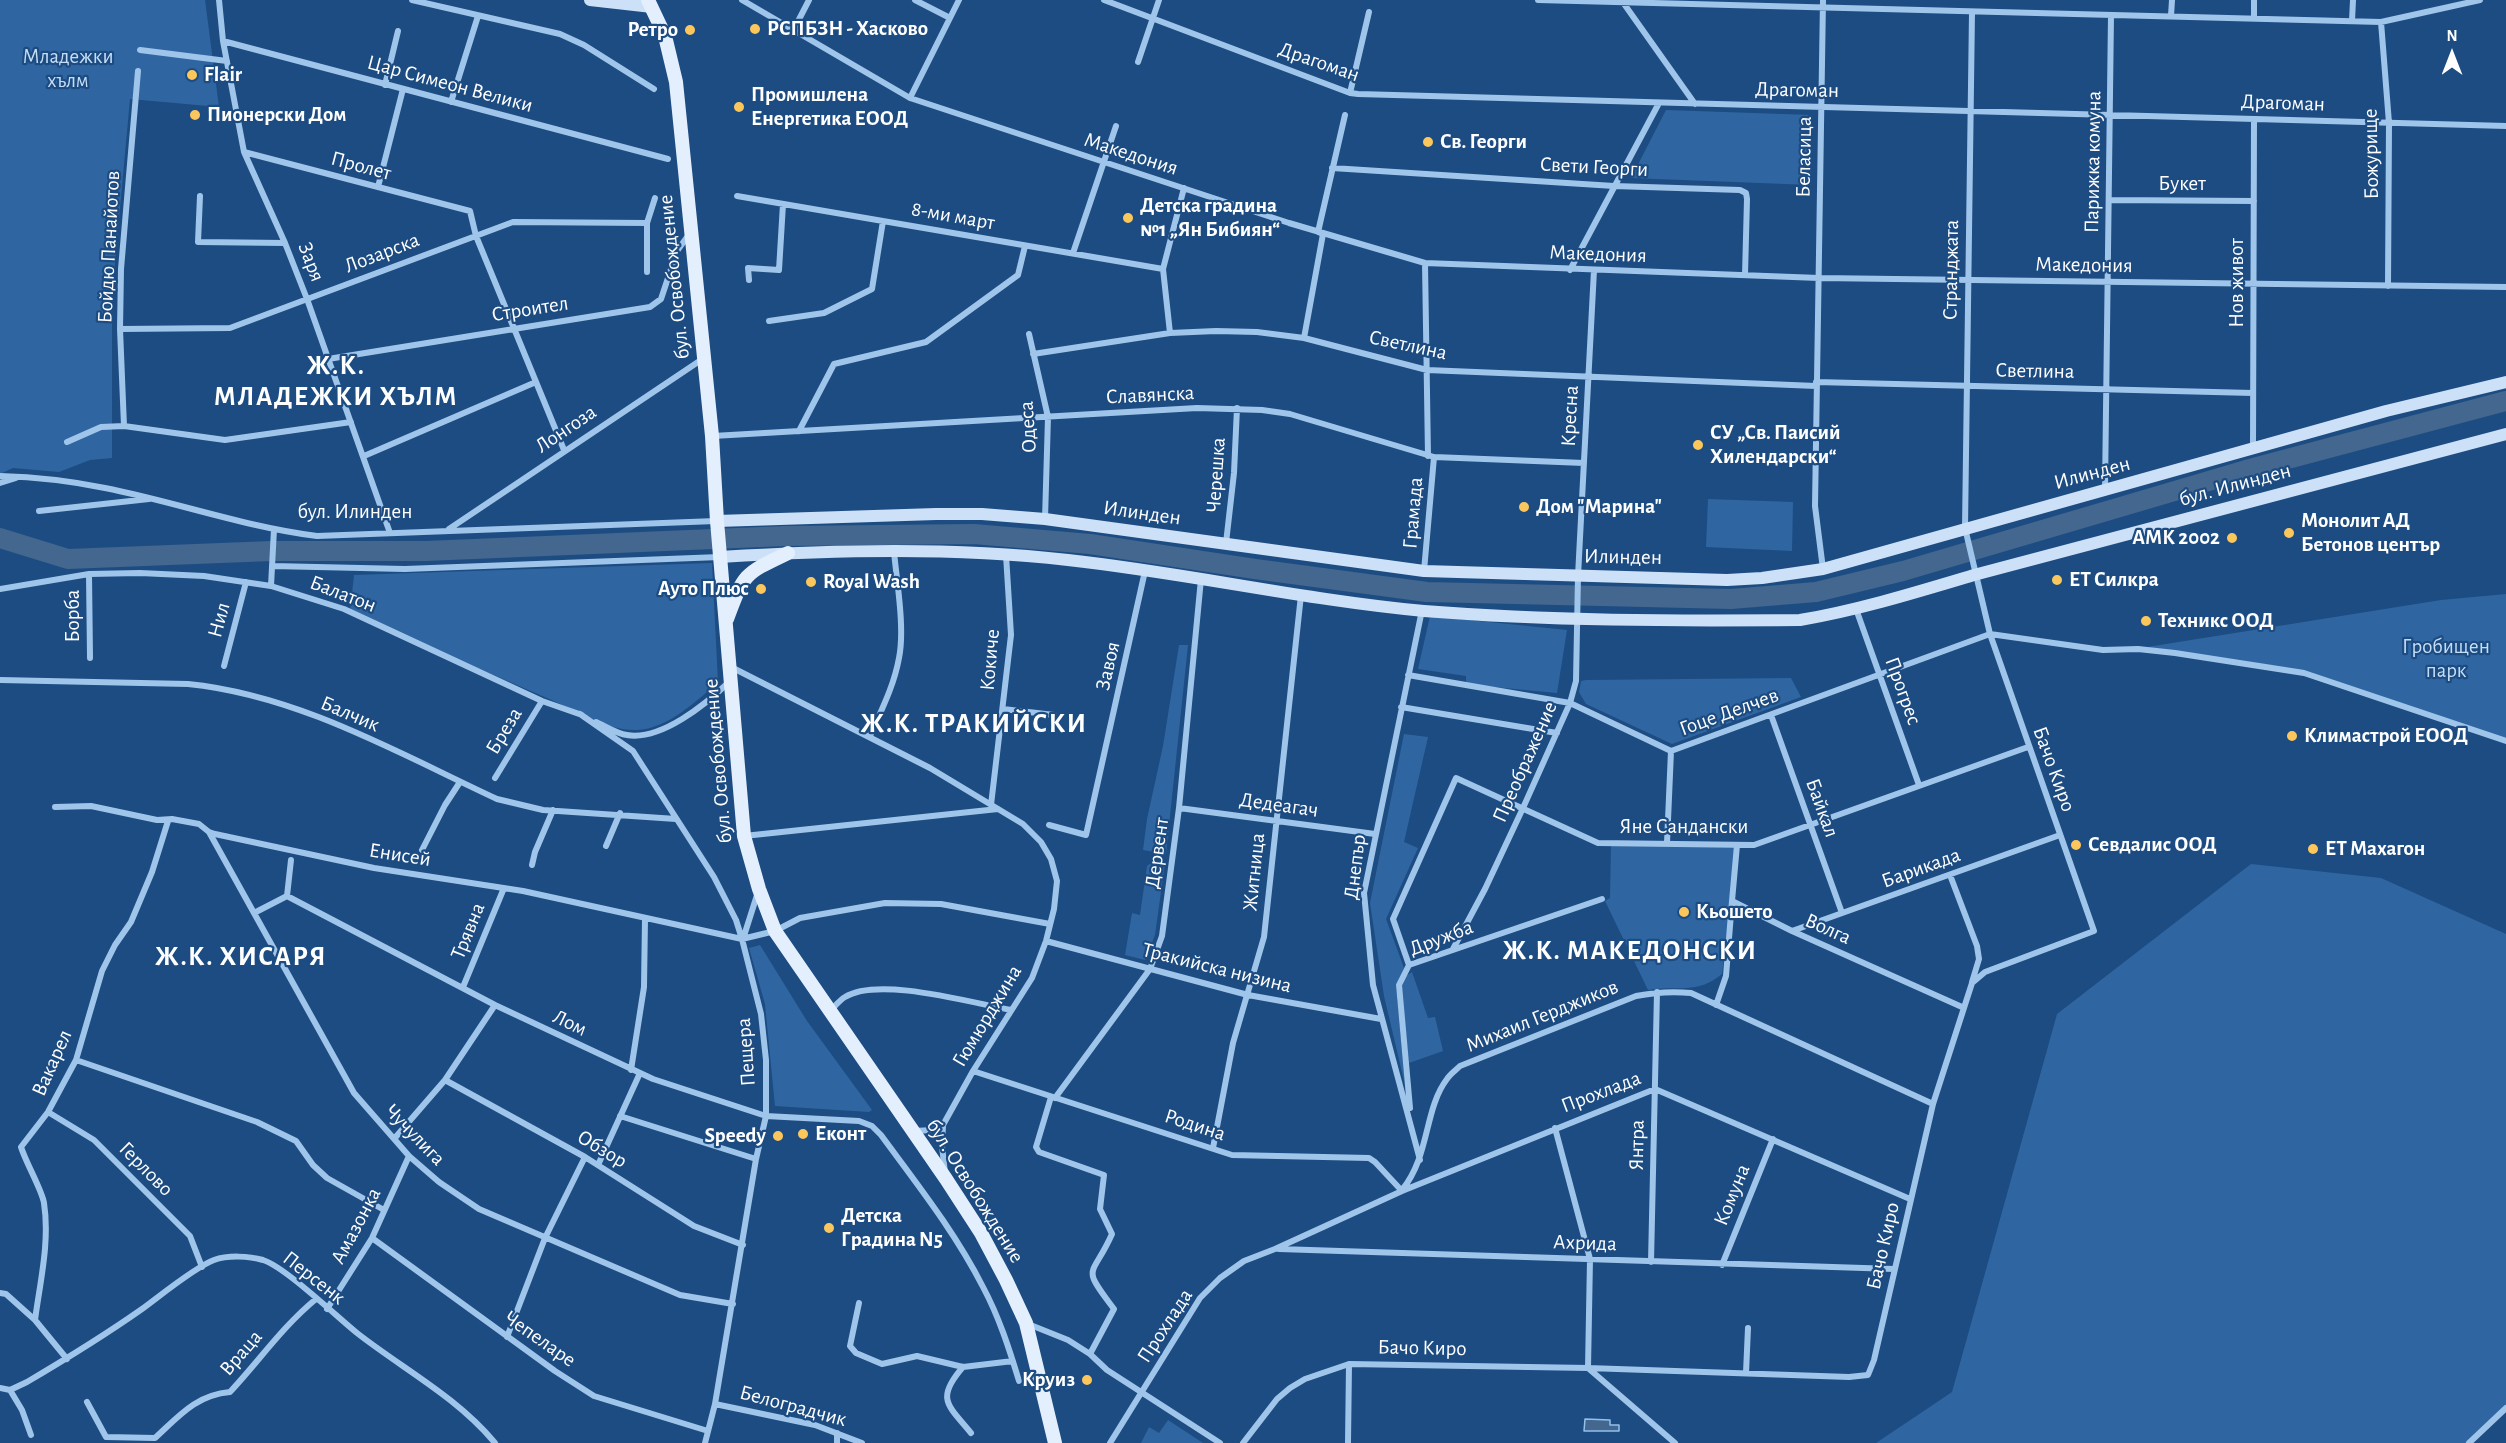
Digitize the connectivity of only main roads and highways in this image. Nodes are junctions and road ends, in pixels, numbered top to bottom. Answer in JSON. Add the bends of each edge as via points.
{"nodes":[{"id":1,"x":590,"y":0,"type":"edge"},
{"id":2,"x":610,"y":1,"type":"edge"},
{"id":3,"x":650,"y":4,"type":"edge"},
{"id":4,"x":2506,"y":382,"type":"edge"},
{"id":5,"x":2506,"y":434,"type":"edge"},
{"id":6,"x":717,"y":523,"type":"junction"},
{"id":7,"x":720,"y":553,"type":"junction"},
{"id":8,"x":788,"y":553,"type":"junction"},
{"id":9,"x":726,"y":623,"type":"junction"},
{"id":10,"x":1054,"y":1443,"type":"edge"}],
"edges":[{"from":1,"to":2,"type":"main road"},
{"from":2,"to":3,"type":"main road"},
{"from":3,"to":6,"type":"main road","name":"бул. Освобождение","via":[[665,36],[676,82],[712,436]]},
{"from":4,"to":6,"type":"main road","name":"Илинден","via":[[2386,411],[1823,568],[1762,578],[1578,581],[1424,571],[1045,519],[936,514]]},
{"from":5,"to":8,"type":"main road","name":"бул. Илинден","via":[[1856,609],[1800,620],[1422,610],[1006,554]]},
{"from":6,"to":7,"type":"main road","name":"бул. Освобождение"},
{"from":7,"to":8,"type":"main road"},
{"from":7,"to":9,"type":"main road","name":"бул. Освобождение"},
{"from":8,"to":9,"type":"main road","via":[[750,571],[739,587]]},
{"from":9,"to":10,"type":"main road","name":"бул. Освобождение","via":[[744,836],[775,931],[981,1233],[1026,1323]]}]}
